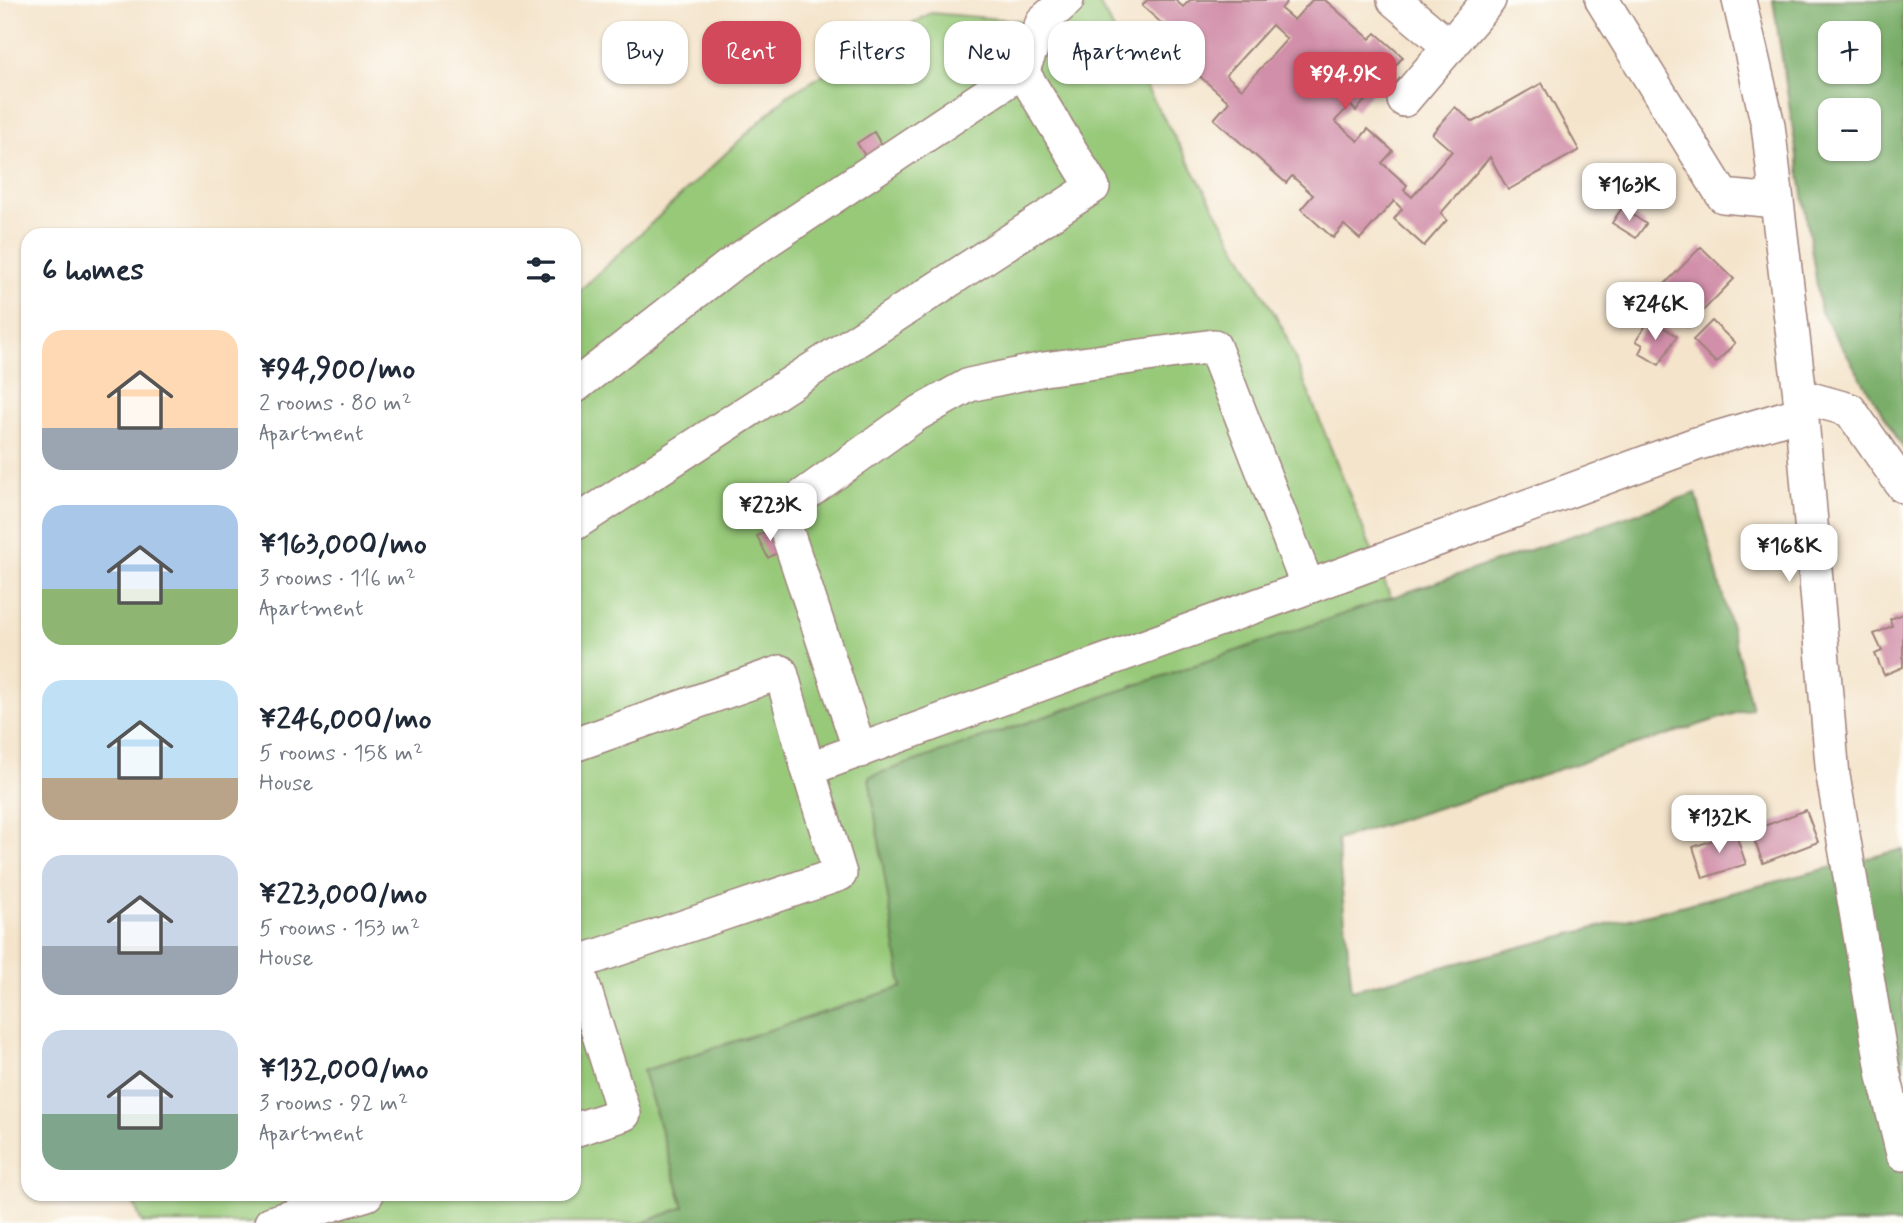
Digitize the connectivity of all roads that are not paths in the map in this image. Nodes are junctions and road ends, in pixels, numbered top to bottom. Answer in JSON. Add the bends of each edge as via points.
{"nodes":[{"id":1,"x":1067,"y":0,"type":"edge"},
{"id":2,"x":1395,"y":0,"type":"edge"},
{"id":3,"x":1489,"y":0,"type":"edge"},
{"id":4,"x":1602,"y":0,"type":"edge"},
{"id":5,"x":1739,"y":0,"type":"edge"},
{"id":6,"x":1034,"y":42,"type":"edge"},
{"id":7,"x":1450,"y":47,"type":"junction"},
{"id":8,"x":1002,"y":84,"type":"edge"},
{"id":9,"x":1030,"y":84,"type":"edge"},
{"id":10,"x":1404,"y":100,"type":"dead end"},
{"id":11,"x":1776,"y":201,"type":"junction"},
{"id":12,"x":581,"y":382,"type":"edge"},
{"id":13,"x":1800,"y":405,"type":"junction"},
{"id":14,"x":1903,"y":486,"type":"edge"},
{"id":15,"x":581,"y":519,"type":"edge"},
{"id":16,"x":1308,"y":587,"type":"junction"},
{"id":17,"x":581,"y":743,"type":"edge"},
{"id":18,"x":860,"y":751,"type":"junction"},
{"id":19,"x":808,"y":769,"type":"junction"},
{"id":20,"x":581,"y":957,"type":"edge"},
{"id":21,"x":581,"y":978,"type":"edge"},
{"id":22,"x":581,"y":1127,"type":"edge"},
{"id":23,"x":1903,"y":1154,"type":"edge"},
{"id":24,"x":344,"y":1201,"type":"edge"},
{"id":25,"x":271,"y":1223,"type":"edge"}],
"edges":[{"from":1,"to":6,"type":"street","via":[[1043,21]]},
{"from":2,"to":7,"type":"street"},
{"from":3,"to":7,"type":"street"},
{"from":4,"to":11,"type":"street","via":[[1723,195]]},
{"from":5,"to":11,"type":"street","via":[[1768,125]]},
{"from":7,"to":10,"type":"street"},
{"from":8,"to":12,"type":"street","via":[[729,266]]},
{"from":9,"to":15,"type":"street","via":[[1093,187]]},
{"from":11,"to":13,"type":"street"},
{"from":13,"to":14,"type":"street","via":[[1850,410]]},
{"from":13,"to":16,"type":"street"},
{"from":13,"to":23,"type":"street","via":[[1833,776],[1884,1076]]},
{"from":16,"to":18,"type":"street"},
{"from":16,"to":18,"type":"street","via":[[1214,346],[1044,369],[969,385],[917,414],[800,498],[785,526]]},
{"from":17,"to":19,"type":"street","via":[[781,672]]},
{"from":18,"to":19,"type":"street"},
{"from":19,"to":20,"type":"street","via":[[841,874]]},
{"from":21,"to":22,"type":"street","via":[[624,1114]]},
{"from":24,"to":25,"type":"street"}]}
